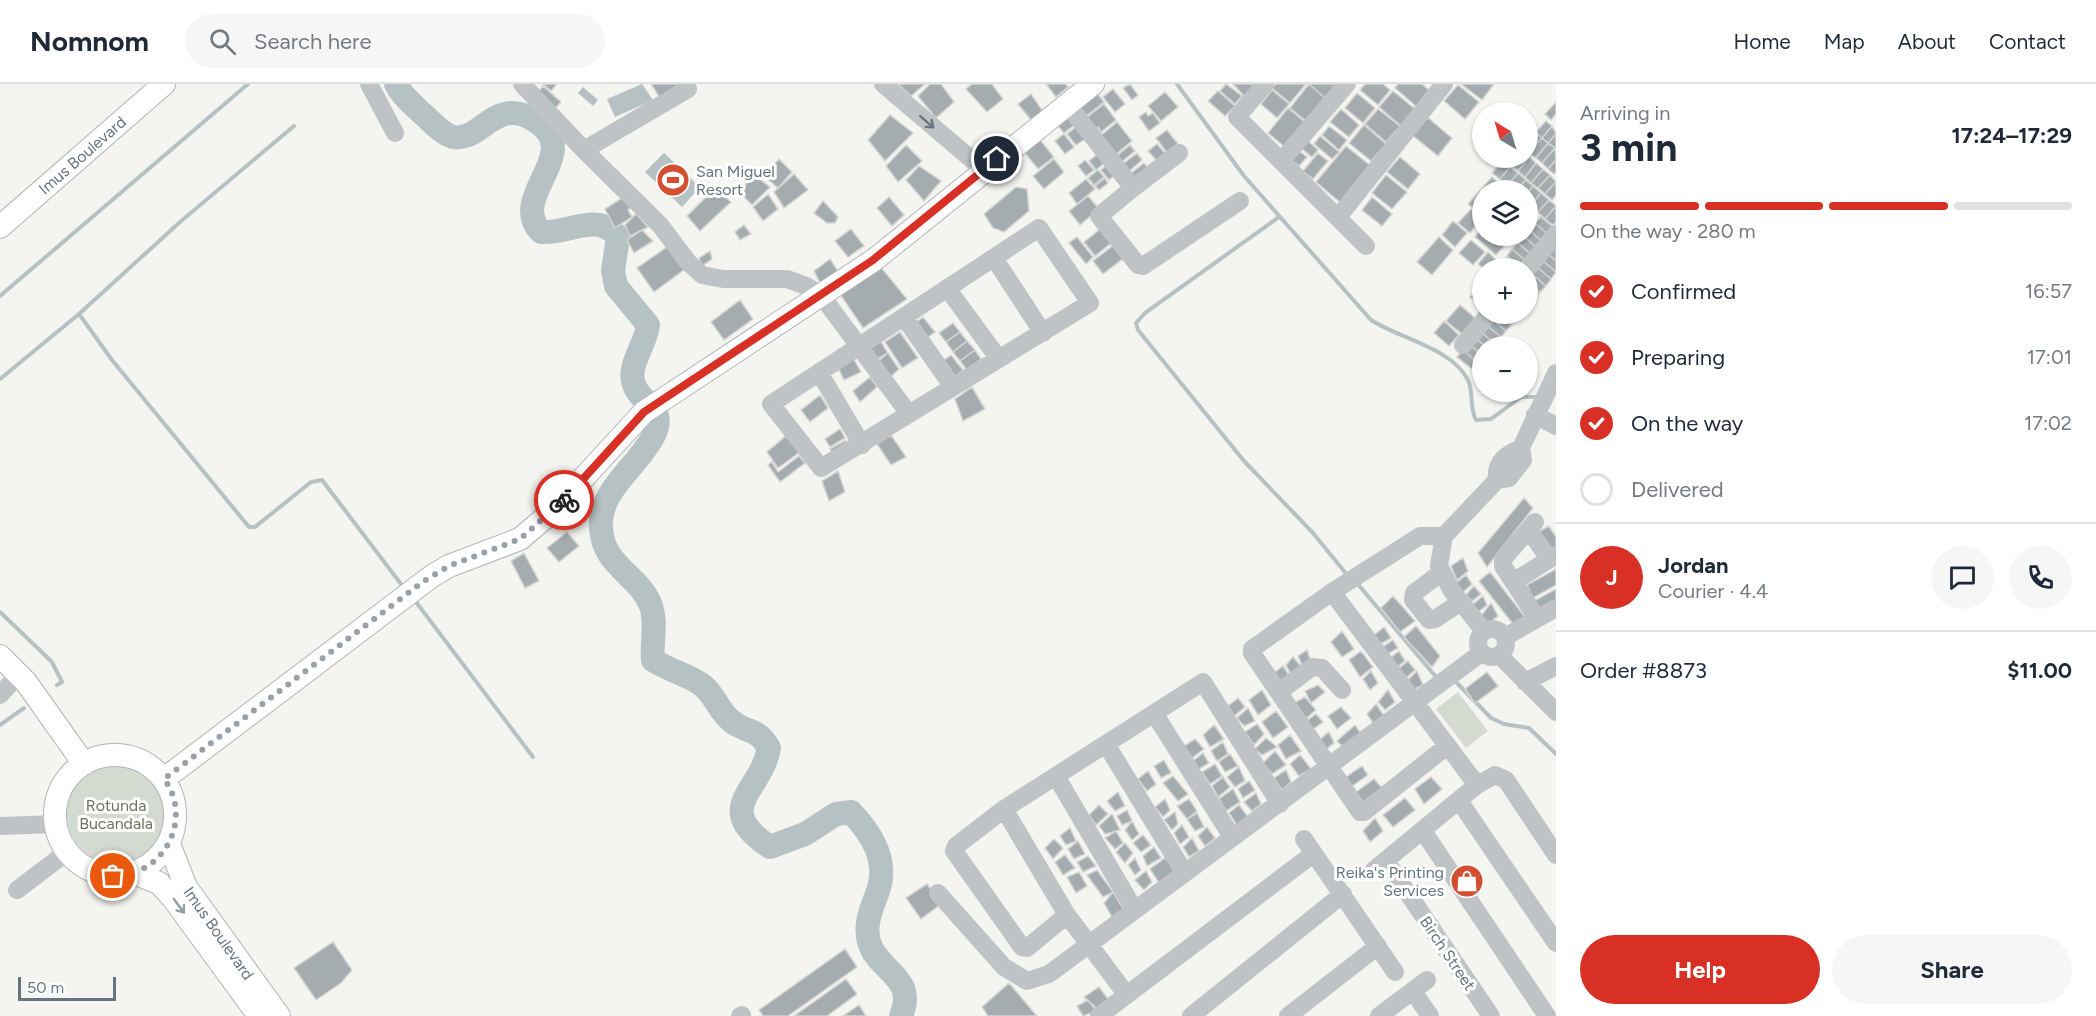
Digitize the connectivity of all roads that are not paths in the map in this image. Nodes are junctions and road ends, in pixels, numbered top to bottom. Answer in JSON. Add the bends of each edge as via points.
{"nodes":[{"id":1,"x":164,"y":84,"type":"edge"},
{"id":2,"x":369,"y":84,"type":"edge"},
{"id":3,"x":522,"y":84,"type":"edge"},
{"id":4,"x":883,"y":84,"type":"edge"},
{"id":5,"x":1093,"y":84,"type":"edge"},
{"id":6,"x":1265,"y":84,"type":"edge"},
{"id":7,"x":1347,"y":84,"type":"edge"},
{"id":8,"x":1444,"y":84,"type":"edge"},
{"id":9,"x":688,"y":89,"type":"dead end"},
{"id":10,"x":1067,"y":104,"type":"junction"},
{"id":11,"x":395,"y":133,"type":"dead end"},
{"id":12,"x":584,"y":150,"type":"junction"},
{"id":13,"x":1179,"y":153,"type":"dead end"},
{"id":14,"x":1282,"y":160,"type":"junction"},
{"id":15,"x":984,"y":170,"type":"junction"},
{"id":16,"x":1133,"y":188,"type":"junction"},
{"id":17,"x":1240,"y":201,"type":"dead end"},
{"id":18,"x":1339,"y":216,"type":"junction"},
{"id":19,"x":0,"y":227,"type":"edge"},
{"id":20,"x":1556,"y":234,"type":"edge"},
{"id":21,"x":1366,"y":246,"type":"dead end"},
{"id":22,"x":994,"y":258,"type":"junction"},
{"id":23,"x":1536,"y":258,"type":"edge"},
{"id":24,"x":947,"y":288,"type":"junction"},
{"id":25,"x":821,"y":295,"type":"junction"},
{"id":26,"x":904,"y":317,"type":"junction"},
{"id":27,"x":1481,"y":324,"type":"edge"},
{"id":28,"x":1043,"y":333,"type":"junction"},
{"id":29,"x":1463,"y":345,"type":"dead end"},
{"id":30,"x":859,"y":346,"type":"junction"},
{"id":31,"x":999,"y":359,"type":"junction"},
{"id":32,"x":819,"y":372,"type":"junction"},
{"id":33,"x":1556,"y":373,"type":"edge"},
{"id":34,"x":953,"y":387,"type":"junction"},
{"id":35,"x":909,"y":414,"type":"junction"},
{"id":36,"x":1535,"y":415,"type":"junction"},
{"id":37,"x":1556,"y":426,"type":"edge"},
{"id":38,"x":862,"y":445,"type":"junction"},
{"id":39,"x":1444,"y":536,"type":"junction"},
{"id":40,"x":1552,"y":557,"type":"edge"},
{"id":41,"x":1442,"y":572,"type":"junction"},
{"id":42,"x":1513,"y":582,"type":"junction"},
{"id":43,"x":1332,"y":592,"type":"junction"},
{"id":44,"x":1461,"y":602,"type":"junction"},
{"id":45,"x":1556,"y":608,"type":"edge"},
{"id":46,"x":1537,"y":618,"type":"junction"},
{"id":47,"x":1484,"y":631,"type":"junction"},
{"id":48,"x":1505,"y":637,"type":"junction"},
{"id":49,"x":1481,"y":652,"type":"junction"},
{"id":50,"x":1499,"y":655,"type":"junction"},
{"id":51,"x":0,"y":656,"type":"edge"},
{"id":52,"x":1556,"y":666,"type":"edge"},
{"id":53,"x":19,"y":674,"type":"junction"},
{"id":54,"x":1525,"y":682,"type":"junction"},
{"id":55,"x":1342,"y":690,"type":"dead end"},
{"id":56,"x":1280,"y":691,"type":"junction"},
{"id":57,"x":0,"y":695,"type":"edge"},
{"id":58,"x":1415,"y":701,"type":"junction"},
{"id":59,"x":1556,"y":712,"type":"edge"},
{"id":60,"x":1154,"y":713,"type":"junction"},
{"id":61,"x":1106,"y":744,"type":"junction"},
{"id":62,"x":1447,"y":746,"type":"junction"},
{"id":63,"x":84,"y":764,"type":"junction"},
{"id":64,"x":1330,"y":767,"type":"junction"},
{"id":65,"x":1056,"y":776,"type":"junction"},
{"id":66,"x":164,"y":779,"type":"junction"},
{"id":67,"x":1477,"y":785,"type":"junction"},
{"id":68,"x":1460,"y":801,"type":"junction"},
{"id":69,"x":1280,"y":804,"type":"junction"},
{"id":70,"x":1004,"y":810,"type":"junction"},
{"id":71,"x":56,"y":824,"type":"junction"},
{"id":72,"x":0,"y":826,"type":"edge"},
{"id":73,"x":1423,"y":831,"type":"junction"},
{"id":74,"x":1232,"y":837,"type":"junction"},
{"id":75,"x":169,"y":844,"type":"junction"},
{"id":76,"x":67,"y":852,"type":"junction"},
{"id":77,"x":1556,"y":855,"type":"edge"},
{"id":78,"x":1184,"y":872,"type":"junction"},
{"id":79,"x":134,"y":873,"type":"junction"},
{"id":80,"x":17,"y":890,"type":"dead end"},
{"id":81,"x":938,"y":893,"type":"dead end"},
{"id":82,"x":1343,"y":894,"type":"junction"},
{"id":83,"x":1134,"y":909,"type":"junction"},
{"id":84,"x":1067,"y":915,"type":"junction"},
{"id":85,"x":1556,"y":943,"type":"edge"},
{"id":86,"x":1089,"y":945,"type":"junction"},
{"id":87,"x":1378,"y":946,"type":"junction"},
{"id":88,"x":1395,"y":972,"type":"dead end"},
{"id":89,"x":1126,"y":994,"type":"junction"},
{"id":90,"x":1108,"y":1014,"type":"edge"},
{"id":91,"x":259,"y":1016,"type":"edge"},
{"id":92,"x":279,"y":1016,"type":"edge"},
{"id":93,"x":1191,"y":1016,"type":"edge"},
{"id":94,"x":1288,"y":1016,"type":"edge"},
{"id":95,"x":1379,"y":1016,"type":"edge"},
{"id":96,"x":1430,"y":1016,"type":"edge"},
{"id":97,"x":1491,"y":1016,"type":"edge"},
{"id":98,"x":1547,"y":1016,"type":"edge"}],
"edges":[{"from":1,"to":19,"type":"main road","name":"Imus Boulevard"},
{"from":2,"to":11,"type":"street"},
{"from":3,"to":12,"type":"street"},
{"from":4,"to":15,"type":"street","one_way":true},
{"from":5,"to":10,"type":"main road"},
{"from":6,"to":14,"type":"street","via":[[1238,117]]},
{"from":7,"to":14,"type":"street"},
{"from":8,"to":18,"type":"street"},
{"from":9,"to":12,"type":"street"},
{"from":10,"to":15,"type":"main road"},
{"from":10,"to":16,"type":"street"},
{"from":12,"to":25,"type":"street","via":[[660,225],[702,275],[723,279],[787,279]]},
{"from":13,"to":16,"type":"street"},
{"from":14,"to":18,"type":"street"},
{"from":15,"to":25,"type":"main road","via":[[888,249]]},
{"from":16,"to":17,"type":"street","via":[[1099,216],[1138,265],[1143,266]]},
{"from":18,"to":21,"type":"street"},
{"from":20,"to":23,"type":"street"},
{"from":22,"to":24,"type":"street"},
{"from":22,"to":28,"type":"street"},
{"from":22,"to":28,"type":"street","via":[[1039,228],[1090,303]]},
{"from":24,"to":26,"type":"street"},
{"from":24,"to":31,"type":"street"},
{"from":25,"to":30,"type":"street"},
{"from":25,"to":66,"type":"main road","via":[[651,407],[554,510],[520,539],[432,576]]},
{"from":26,"to":30,"type":"street"},
{"from":26,"to":34,"type":"street"},
{"from":27,"to":29,"type":"street"},
{"from":28,"to":31,"type":"street"},
{"from":30,"to":32,"type":"street"},
{"from":30,"to":35,"type":"street"},
{"from":31,"to":34,"type":"street"},
{"from":32,"to":38,"type":"street"},
{"from":32,"to":38,"type":"street","via":[[771,404],[821,468]]},
{"from":33,"to":36,"type":"street"},
{"from":34,"to":35,"type":"street"},
{"from":35,"to":38,"type":"street"},
{"from":36,"to":37,"type":"street"},
{"from":36,"to":39,"type":"street","via":[[1521,448],[1501,460],[1497,480]]},
{"from":39,"to":41,"type":"street","via":[[1439,566]]},
{"from":39,"to":43,"type":"street","via":[[1420,536]]},
{"from":40,"to":42,"type":"street"},
{"from":40,"to":42,"type":"street","via":[[1532,526],[1503,559]]},
{"from":41,"to":44,"type":"street"},
{"from":41,"to":44,"type":"street","via":[[1414,593],[1413,600],[1429,620]]},
{"from":42,"to":46,"type":"street"},
{"from":43,"to":56,"type":"street","via":[[1252,649]]},
{"from":43,"to":58,"type":"street"},
{"from":44,"to":47,"type":"street"},
{"from":45,"to":46,"type":"street"},
{"from":46,"to":48,"type":"street"},
{"from":47,"to":48,"type":"street","via":[[1500,631]]},
{"from":47,"to":49,"type":"street","via":[[1479,637]]},
{"from":48,"to":50,"type":"street","via":[[1505,647]]},
{"from":49,"to":50,"type":"street","via":[[1490,657]]},
{"from":49,"to":58,"type":"street"},
{"from":50,"to":54,"type":"street"},
{"from":51,"to":53,"type":"main road"},
{"from":52,"to":54,"type":"street"},
{"from":53,"to":57,"type":"street"},
{"from":53,"to":63,"type":"main road"},
{"from":54,"to":59,"type":"street"},
{"from":55,"to":56,"type":"street","via":[[1322,668],[1312,667]]},
{"from":56,"to":64,"type":"street"},
{"from":58,"to":62,"type":"street"},
{"from":58,"to":64,"type":"street"},
{"from":60,"to":61,"type":"street"},
{"from":60,"to":69,"type":"street","via":[[1205,682]]},
{"from":60,"to":74,"type":"street"},
{"from":61,"to":65,"type":"street"},
{"from":61,"to":78,"type":"street"},
{"from":62,"to":64,"type":"street","via":[[1361,812]]},
{"from":62,"to":67,"type":"street"},
{"from":63,"to":66,"type":"main road","via":[[122,755],[147,763]]},
{"from":63,"to":71,"type":"main road","via":[[74,771],[59,793]]},
{"from":64,"to":69,"type":"street"},
{"from":65,"to":70,"type":"street"},
{"from":65,"to":83,"type":"street"},
{"from":66,"to":75,"type":"main road","via":[[176,808]]},
{"from":67,"to":68,"type":"street"},
{"from":67,"to":77,"type":"street","via":[[1495,775],[1506,780]]},
{"from":68,"to":73,"type":"street"},
{"from":68,"to":85,"type":"street"},
{"from":69,"to":74,"type":"street"},
{"from":70,"to":84,"type":"street"},
{"from":70,"to":84,"type":"street","via":[[954,851],[1022,947],[1027,948]]},
{"from":71,"to":72,"type":"street"},
{"from":71,"to":76,"type":"main road"},
{"from":73,"to":97,"type":"street","name":"Birch Street","via":[[1380,865]]},
{"from":73,"to":98,"type":"street"},
{"from":74,"to":78,"type":"street"},
{"from":75,"to":79,"type":"main road","via":[[148,866]]},
{"from":75,"to":92,"type":"main road","name":"Imus Boulevard","via":[[186,887]]},
{"from":76,"to":79,"type":"main road","via":[[93,872],[113,876]]},
{"from":76,"to":80,"type":"street"},
{"from":78,"to":83,"type":"street"},
{"from":79,"to":91,"type":"main road","name":"Imus Boulevard","one_way":true,"via":[[159,883],[172,897]]},
{"from":81,"to":86,"type":"street","via":[[1004,967],[1028,981],[1049,974]]},
{"from":82,"to":87,"type":"street"},
{"from":82,"to":89,"type":"street","via":[[1309,846]]},
{"from":82,"to":93,"type":"street"},
{"from":83,"to":86,"type":"street"},
{"from":84,"to":86,"type":"street"},
{"from":86,"to":89,"type":"street"},
{"from":87,"to":88,"type":"street"},
{"from":87,"to":94,"type":"street"},
{"from":89,"to":90,"type":"street"},
{"from":95,"to":96,"type":"street","via":[[1420,985]]}]}
